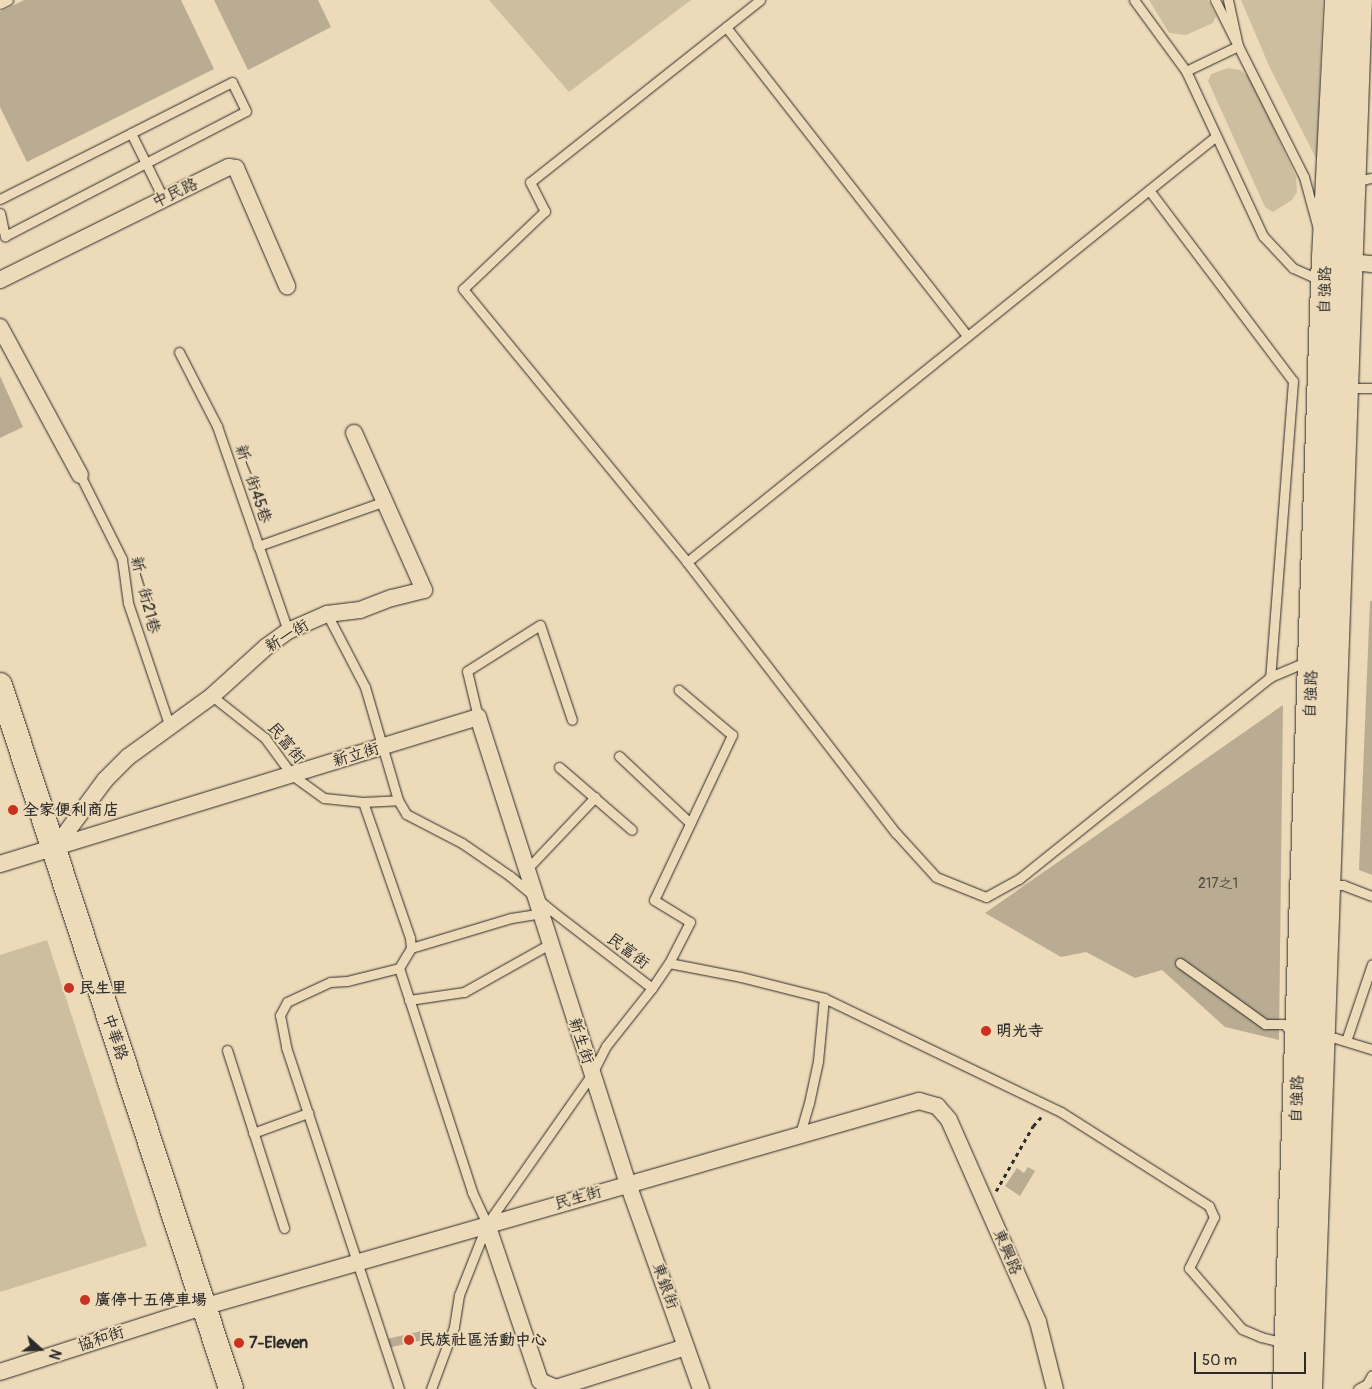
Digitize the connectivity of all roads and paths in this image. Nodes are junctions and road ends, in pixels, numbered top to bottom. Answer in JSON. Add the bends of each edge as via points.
{"nodes":[{"id":1,"x":8,"y":0,"type":"edge"},
{"id":2,"x":760,"y":0,"type":"edge"},
{"id":3,"x":1134,"y":0,"type":"edge"},
{"id":4,"x":1214,"y":0,"type":"edge"},
{"id":5,"x":1228,"y":0,"type":"edge"},
{"id":6,"x":1338,"y":0,"type":"edge"},
{"id":7,"x":1359,"y":0,"type":"edge"},
{"id":8,"x":0,"y":4,"type":"edge"},
{"id":9,"x":726,"y":27,"type":"junction"},
{"id":10,"x":1238,"y":46,"type":"junction"},
{"id":11,"x":1186,"y":71,"type":"junction"},
{"id":12,"x":131,"y":133,"type":"junction"},
{"id":13,"x":1216,"y":136,"type":"junction"},
{"id":14,"x":146,"y":163,"type":"junction"},
{"id":15,"x":1362,"y":180,"type":"edge"},
{"id":16,"x":1149,"y":190,"type":"junction"},
{"id":17,"x":163,"y":198,"type":"junction"},
{"id":18,"x":0,"y":199,"type":"edge"},
{"id":19,"x":0,"y":213,"type":"edge"},
{"id":20,"x":1349,"y":261,"type":"edge"},
{"id":21,"x":0,"y":280,"type":"edge"},
{"id":22,"x":287,"y":286,"type":"dead end"},
{"id":23,"x":0,"y":327,"type":"edge"},
{"id":24,"x":967,"y":336,"type":"junction"},
{"id":25,"x":179,"y":352,"type":"dead end"},
{"id":26,"x":1372,"y":388,"type":"edge"},
{"id":27,"x":1334,"y":389,"type":"junction"},
{"id":28,"x":354,"y":433,"type":"dead end"},
{"id":29,"x":80,"y":476,"type":"joint"},
{"id":30,"x":384,"y":501,"type":"junction"},
{"id":31,"x":258,"y":546,"type":"junction"},
{"id":32,"x":687,"y":562,"type":"junction"},
{"id":33,"x":327,"y":614,"type":"junction"},
{"id":34,"x":288,"y":632,"type":"junction"},
{"id":35,"x":1324,"y":659,"type":"junction"},
{"id":36,"x":1270,"y":677,"type":"junction"},
{"id":37,"x":0,"y":685,"type":"edge"},
{"id":38,"x":679,"y":690,"type":"dead end"},
{"id":39,"x":212,"y":696,"type":"junction"},
{"id":40,"x":478,"y":717,"type":"junction"},
{"id":41,"x":572,"y":720,"type":"dead end"},
{"id":42,"x":170,"y":727,"type":"junction"},
{"id":43,"x":383,"y":747,"type":"junction"},
{"id":44,"x":619,"y":756,"type":"dead end"},
{"id":45,"x":560,"y":767,"type":"dead end"},
{"id":46,"x":292,"y":775,"type":"junction"},
{"id":47,"x":595,"y":797,"type":"junction"},
{"id":48,"x":398,"y":800,"type":"junction"},
{"id":49,"x":363,"y":802,"type":"junction"},
{"id":50,"x":690,"y":823,"type":"junction"},
{"id":51,"x":632,"y":830,"type":"dead end"},
{"id":52,"x":54,"y":849,"type":"junction"},
{"id":53,"x":0,"y":864,"type":"edge"},
{"id":54,"x":526,"y":869,"type":"junction"},
{"id":55,"x":1327,"y":885,"type":"junction"},
{"id":56,"x":1372,"y":896,"type":"edge"},
{"id":57,"x":543,"y":908,"type":"junction"},
{"id":58,"x":550,"y":944,"type":"junction"},
{"id":59,"x":411,"y":948,"type":"junction"},
{"id":60,"x":669,"y":963,"type":"junction"},
{"id":61,"x":1180,"y":963,"type":"dead end"},
{"id":62,"x":1372,"y":964,"type":"edge"},
{"id":63,"x":399,"y":968,"type":"junction"},
{"id":64,"x":652,"y":988,"type":"junction"},
{"id":65,"x":824,"y":998,"type":"junction"},
{"id":66,"x":409,"y":1000,"type":"junction"},
{"id":67,"x":1322,"y":1040,"type":"junction"},
{"id":68,"x":1372,"y":1049,"type":"edge"},
{"id":69,"x":228,"y":1050,"type":"dead end"},
{"id":70,"x":592,"y":1074,"type":"junction"},
{"id":71,"x":1050,"y":1106,"type":"junction"},
{"id":72,"x":308,"y":1114,"type":"junction"},
{"id":73,"x":949,"y":1120,"type":"joint"},
{"id":74,"x":253,"y":1133,"type":"junction"},
{"id":75,"x":800,"y":1134,"type":"junction"},
{"id":76,"x":628,"y":1184,"type":"junction"},
{"id":77,"x":987,"y":1207,"type":"junction"},
{"id":78,"x":487,"y":1224,"type":"junction"},
{"id":79,"x":284,"y":1228,"type":"dead end"},
{"id":80,"x":359,"y":1264,"type":"junction"},
{"id":81,"x":203,"y":1307,"type":"junction"},
{"id":82,"x":1299,"y":1345,"type":"junction"},
{"id":83,"x":686,"y":1346,"type":"junction"},
{"id":84,"x":0,"y":1372,"type":"edge"},
{"id":85,"x":1372,"y":1375,"type":"edge"},
{"id":86,"x":231,"y":1389,"type":"edge"},
{"id":87,"x":399,"y":1389,"type":"edge"},
{"id":88,"x":431,"y":1389,"type":"edge"},
{"id":89,"x":701,"y":1389,"type":"edge"},
{"id":90,"x":1055,"y":1389,"type":"edge"},
{"id":91,"x":1286,"y":1389,"type":"edge"},
{"id":92,"x":1309,"y":1389,"type":"edge"},
{"id":93,"x":1358,"y":1389,"type":"edge"}],
"edges":[{"from":1,"to":8,"type":"lane"},
{"from":2,"to":9,"type":"lane"},
{"from":3,"to":11,"type":"lane"},
{"from":4,"to":10,"type":"lane"},
{"from":5,"to":10,"type":"lane"},
{"from":6,"to":20,"type":"main road","name":"自強路"},
{"from":7,"to":15,"type":"main road","name":"自強路"},
{"from":9,"to":24,"type":"lane"},
{"from":9,"to":32,"type":"lane","via":[[530,182],[545,211],[463,289]]},
{"from":10,"to":11,"type":"lane"},
{"from":10,"to":20,"type":"lane"},
{"from":11,"to":13,"type":"lane"},
{"from":12,"to":14,"type":"lane"},
{"from":12,"to":14,"type":"lane","via":[[232,82],[246,111]]},
{"from":12,"to":18,"type":"lane"},
{"from":13,"to":16,"type":"lane"},
{"from":13,"to":20,"type":"lane","via":[[1263,236],[1293,268],[1313,277]]},
{"from":14,"to":17,"type":"lane"},
{"from":14,"to":19,"type":"lane","via":[[4,236]]},
{"from":15,"to":20,"type":"main road","name":"自強路"},
{"from":16,"to":24,"type":"lane"},
{"from":16,"to":36,"type":"lane","via":[[1293,381]]},
{"from":17,"to":21,"type":"street","name":"中民路"},
{"from":17,"to":22,"type":"street","name":"中民路","via":[[229,167],[236,168]]},
{"from":20,"to":27,"type":"main road","name":"自強路"},
{"from":23,"to":29,"type":"street"},
{"from":24,"to":32,"type":"lane"},
{"from":25,"to":31,"type":"lane","name":"新一街45巷","via":[[217,426]]},
{"from":26,"to":27,"type":"lane"},
{"from":27,"to":35,"type":"main road","name":"自強路"},
{"from":28,"to":30,"type":"street","name":"新一街"},
{"from":29,"to":42,"type":"lane","name":"新一街21巷","via":[[122,559],[128,603]]},
{"from":30,"to":31,"type":"lane"},
{"from":30,"to":33,"type":"street","name":"新一街","via":[[424,590],[360,610]]},
{"from":31,"to":34,"type":"lane","name":"新一街45巷"},
{"from":32,"to":36,"type":"lane","via":[[896,833],[936,877],[986,897],[1019,879]]},
{"from":33,"to":34,"type":"street","name":"新一街"},
{"from":33,"to":43,"type":"lane","via":[[365,686]]},
{"from":34,"to":39,"type":"street","name":"新一街","via":[[266,647]]},
{"from":35,"to":36,"type":"lane"},
{"from":35,"to":55,"type":"main road","name":"自強路"},
{"from":35,"to":67,"type":"main road","name":"自強路"},
{"from":37,"to":52,"type":"street","name":"中華路"},
{"from":38,"to":50,"type":"lane","via":[[732,735]]},
{"from":39,"to":42,"type":"street","name":"新一街"},
{"from":39,"to":46,"type":"lane","name":"民富街","via":[[265,738]]},
{"from":40,"to":41,"type":"lane","via":[[467,671],[540,625]]},
{"from":40,"to":43,"type":"street","name":"新立街"},
{"from":40,"to":54,"type":"street"},
{"from":42,"to":52,"type":"street","name":"新一街","via":[[128,757],[105,780]]},
{"from":43,"to":46,"type":"street","name":"新立街"},
{"from":43,"to":48,"type":"lane"},
{"from":44,"to":50,"type":"lane"},
{"from":45,"to":47,"type":"lane"},
{"from":46,"to":49,"type":"lane","name":"民富街","via":[[324,798]]},
{"from":46,"to":52,"type":"street","name":"新立街"},
{"from":47,"to":51,"type":"lane"},
{"from":47,"to":54,"type":"lane"},
{"from":48,"to":49,"type":"lane","name":"民富街"},
{"from":48,"to":57,"type":"lane","name":"民富街","via":[[406,814],[462,842],[510,876]]},
{"from":49,"to":59,"type":"lane"},
{"from":50,"to":60,"type":"lane","via":[[654,900],[690,922]]},
{"from":52,"to":53,"type":"street","name":"新立街"},
{"from":52,"to":81,"type":"street","name":"中華路"},
{"from":54,"to":57,"type":"street"},
{"from":55,"to":56,"type":"lane","via":[[1343,885]]},
{"from":55,"to":67,"type":"main road","name":"自強路"},
{"from":57,"to":58,"type":"street","name":"新生街"},
{"from":57,"to":59,"type":"lane"},
{"from":57,"to":64,"type":"lane","name":"民富街"},
{"from":58,"to":66,"type":"lane","via":[[464,992]]},
{"from":58,"to":70,"type":"street","name":"新生街"},
{"from":59,"to":63,"type":"lane"},
{"from":60,"to":64,"type":"lane"},
{"from":60,"to":65,"type":"lane"},
{"from":61,"to":67,"type":"lane","via":[[1264,1024],[1284,1024]]},
{"from":62,"to":67,"type":"lane"},
{"from":63,"to":66,"type":"lane"},
{"from":63,"to":72,"type":"lane","via":[[330,982],[287,1002],[280,1015],[286,1047]]},
{"from":64,"to":70,"type":"lane","name":"民富街","via":[[606,1046]]},
{"from":65,"to":71,"type":"lane"},
{"from":65,"to":75,"type":"lane","via":[[818,1061]]},
{"from":66,"to":78,"type":"lane","via":[[472,1192]]},
{"from":67,"to":68,"type":"lane"},
{"from":67,"to":82,"type":"main road","name":"自強路"},
{"from":69,"to":74,"type":"lane"},
{"from":70,"to":76,"type":"street","name":"新生街"},
{"from":70,"to":78,"type":"lane","name":"民富街"},
{"from":71,"to":77,"type":"path","via":[[1033,1126]]},
{"from":71,"to":82,"type":"lane","via":[[1208,1206],[1214,1217],[1189,1268],[1242,1329],[1261,1338]]},
{"from":72,"to":74,"type":"lane"},
{"from":72,"to":80,"type":"lane"},
{"from":73,"to":75,"type":"street","name":"民生街","via":[[937,1106],[919,1101]]},
{"from":73,"to":77,"type":"street","name":"東興路"},
{"from":74,"to":79,"type":"lane"},
{"from":75,"to":76,"type":"street","name":"民生街"},
{"from":76,"to":78,"type":"street","name":"民生街"},
{"from":76,"to":83,"type":"street","name":"東銀街"},
{"from":77,"to":90,"type":"street","name":"東興路","via":[[1038,1322]]},
{"from":78,"to":80,"type":"street","name":"民生街"},
{"from":78,"to":83,"type":"street","via":[[540,1381],[556,1388]]},
{"from":78,"to":88,"type":"lane","name":"民富街","via":[[459,1295],[454,1326]]},
{"from":80,"to":81,"type":"street","name":"民生街"},
{"from":80,"to":87,"type":"lane"},
{"from":81,"to":84,"type":"street","name":"協和街"},
{"from":81,"to":86,"type":"street","name":"中華路"},
{"from":82,"to":91,"type":"main road","name":"自強路"},
{"from":82,"to":92,"type":"main road","name":"自強路"},
{"from":83,"to":89,"type":"street","name":"東銀街"},
{"from":85,"to":93,"type":"lane","via":[[1367,1384]]}]}
